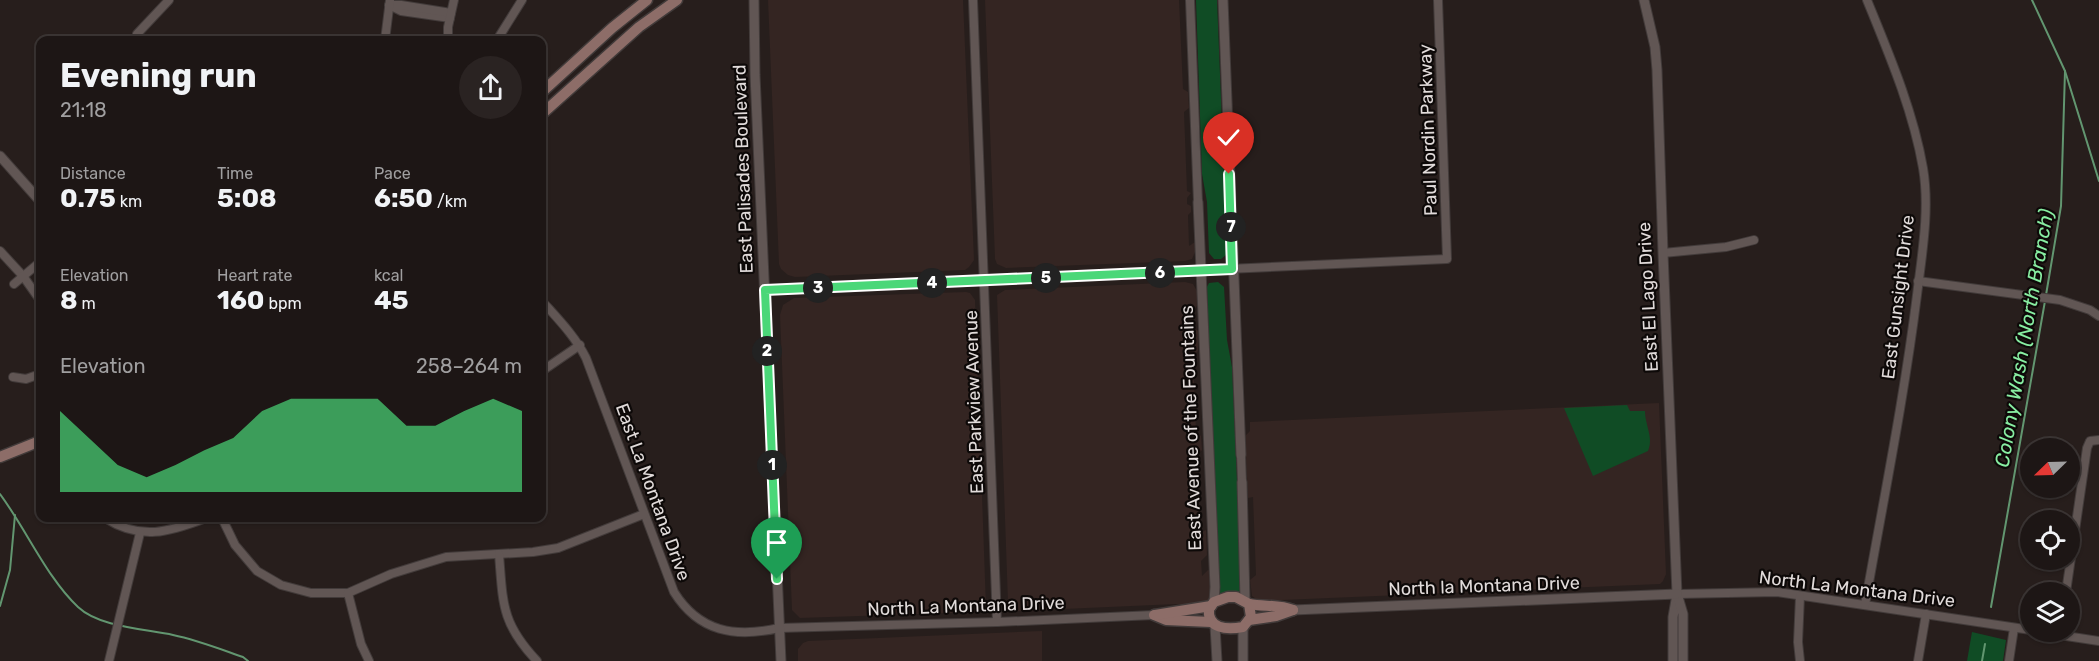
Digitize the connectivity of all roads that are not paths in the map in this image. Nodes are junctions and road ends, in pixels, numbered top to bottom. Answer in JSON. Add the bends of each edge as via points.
{"nodes":[{"id":1,"x":169,"y":0,"type":"edge"},
{"id":2,"x":454,"y":0,"type":"edge"},
{"id":3,"x":522,"y":0,"type":"edge"},
{"id":4,"x":647,"y":0,"type":"edge"},
{"id":5,"x":677,"y":0,"type":"edge"},
{"id":6,"x":754,"y":0,"type":"edge"},
{"id":7,"x":973,"y":0,"type":"edge"},
{"id":8,"x":1190,"y":0,"type":"edge"},
{"id":9,"x":1222,"y":0,"type":"edge"},
{"id":10,"x":1438,"y":0,"type":"edge"},
{"id":11,"x":1644,"y":0,"type":"edge"},
{"id":12,"x":1867,"y":0,"type":"edge"},
{"id":13,"x":390,"y":3,"type":"edge"},
{"id":14,"x":451,"y":16,"type":"junction"},
{"id":15,"x":137,"y":34,"type":"dead end"},
{"id":16,"x":386,"y":36,"type":"edge"},
{"id":17,"x":448,"y":36,"type":"edge"},
{"id":18,"x":500,"y":36,"type":"edge"},
{"id":19,"x":546,"y":88,"type":"edge"},
{"id":20,"x":546,"y":110,"type":"edge"},
{"id":21,"x":0,"y":156,"type":"edge"},
{"id":22,"x":36,"y":196,"type":"edge"},
{"id":23,"x":1198,"y":202,"type":"joint"},
{"id":24,"x":1754,"y":240,"type":"dead end"},
{"id":25,"x":0,"y":250,"type":"edge"},
{"id":26,"x":1663,"y":253,"type":"junction"},
{"id":27,"x":36,"y":265,"type":"edge"},
{"id":28,"x":1232,"y":269,"type":"junction"},
{"id":29,"x":1201,"y":271,"type":"junction"},
{"id":30,"x":23,"y":276,"type":"junction"},
{"id":31,"x":984,"y":281,"type":"junction"},
{"id":32,"x":1918,"y":281,"type":"junction"},
{"id":33,"x":14,"y":284,"type":"dead end"},
{"id":34,"x":765,"y":290,"type":"junction"},
{"id":35,"x":36,"y":294,"type":"edge"},
{"id":36,"x":546,"y":306,"type":"edge"},
{"id":37,"x":2099,"y":316,"type":"edge"},
{"id":38,"x":580,"y":345,"type":"junction"},
{"id":39,"x":546,"y":368,"type":"edge"},
{"id":40,"x":36,"y":375,"type":"edge"},
{"id":41,"x":13,"y":377,"type":"dead end"},
{"id":42,"x":2099,"y":441,"type":"edge"},
{"id":43,"x":36,"y":443,"type":"edge"},
{"id":44,"x":1240,"y":455,"type":"joint"},
{"id":45,"x":0,"y":457,"type":"edge"},
{"id":46,"x":1242,"y":482,"type":"joint"},
{"id":47,"x":644,"y":514,"type":"junction"},
{"id":48,"x":114,"y":522,"type":"edge"},
{"id":49,"x":195,"y":522,"type":"edge"},
{"id":50,"x":224,"y":522,"type":"edge"},
{"id":51,"x":140,"y":533,"type":"junction"},
{"id":52,"x":499,"y":554,"type":"junction"},
{"id":53,"x":2067,"y":582,"type":"edge"},
{"id":54,"x":348,"y":593,"type":"junction"},
{"id":55,"x":1677,"y":594,"type":"junction"},
{"id":56,"x":1800,"y":596,"type":"junction"},
{"id":57,"x":1247,"y":602,"type":"junction"},
{"id":58,"x":1212,"y":604,"type":"junction"},
{"id":59,"x":1865,"y":604,"type":"junction"},
{"id":60,"x":1293,"y":610,"type":"junction"},
{"id":61,"x":1926,"y":614,"type":"junction"},
{"id":62,"x":1154,"y":615,"type":"junction"},
{"id":63,"x":997,"y":622,"type":"junction"},
{"id":64,"x":1246,"y":623,"type":"junction"},
{"id":65,"x":1213,"y":624,"type":"junction"},
{"id":66,"x":779,"y":628,"type":"junction"},
{"id":67,"x":2014,"y":628,"type":"junction"},
{"id":68,"x":2020,"y":629,"type":"edge"},
{"id":69,"x":2080,"y":637,"type":"edge"},
{"id":70,"x":2099,"y":641,"type":"edge"},
{"id":71,"x":109,"y":661,"type":"edge"},
{"id":72,"x":369,"y":661,"type":"edge"},
{"id":73,"x":537,"y":661,"type":"edge"},
{"id":74,"x":780,"y":661,"type":"edge"},
{"id":75,"x":1217,"y":661,"type":"edge"},
{"id":76,"x":1243,"y":661,"type":"edge"},
{"id":77,"x":1673,"y":661,"type":"edge"},
{"id":78,"x":1683,"y":661,"type":"edge"},
{"id":79,"x":1800,"y":661,"type":"edge"},
{"id":80,"x":1917,"y":661,"type":"edge"},
{"id":81,"x":2009,"y":661,"type":"edge"}],
"edges":[{"from":1,"to":15,"type":"street"},
{"from":2,"to":14,"type":"street"},
{"from":3,"to":18,"type":"street"},
{"from":4,"to":19,"type":"main road"},
{"from":5,"to":20,"type":"main road","via":[[639,27]]},
{"from":6,"to":34,"type":"street","name":"East Palisades Boulevard"},
{"from":7,"to":31,"type":"street","name":"East Parkview Avenue"},
{"from":8,"to":23,"type":"street","name":"East Avenue of the Fountains"},
{"from":9,"to":28,"type":"street"},
{"from":10,"to":28,"type":"street","name":"Paul Nordin Parkway","via":[[1447,259]]},
{"from":11,"to":26,"type":"street","name":"East El Lago Drive","via":[[1657,70]]},
{"from":12,"to":32,"type":"street","name":"East Gunsight Drive","via":[[1902,88],[1924,170],[1925,208]]},
{"from":13,"to":14,"type":"street","via":[[400,11]]},
{"from":13,"to":16,"type":"street"},
{"from":14,"to":17,"type":"street"},
{"from":21,"to":22,"type":"street"},
{"from":23,"to":29,"type":"street","name":"East Avenue of the Fountains"},
{"from":24,"to":26,"type":"street"},
{"from":25,"to":30,"type":"street"},
{"from":26,"to":55,"type":"street","name":"East El Lago Drive"},
{"from":27,"to":30,"type":"street"},
{"from":28,"to":29,"type":"street"},
{"from":28,"to":44,"type":"street"},
{"from":29,"to":31,"type":"street"},
{"from":29,"to":58,"type":"street","name":"East Avenue of the Fountains","via":[[1215,587]]},
{"from":30,"to":33,"type":"street"},
{"from":30,"to":35,"type":"street"},
{"from":31,"to":34,"type":"street"},
{"from":31,"to":63,"type":"street","name":"East Parkview Avenue"},
{"from":32,"to":37,"type":"street","via":[[2060,300]]},
{"from":32,"to":59,"type":"street","name":"East Gunsight Drive"},
{"from":34,"to":66,"type":"street","name":"East Palisades Boulevard"},
{"from":36,"to":38,"type":"street","name":"East La Montana Drive"},
{"from":38,"to":39,"type":"street"},
{"from":38,"to":47,"type":"street","name":"East La Montana Drive"},
{"from":40,"to":41,"type":"street"},
{"from":42,"to":53,"type":"street","via":[[2090,441],[2087,448]]},
{"from":43,"to":45,"type":"main road"},
{"from":44,"to":46,"type":"street"},
{"from":46,"to":57,"type":"street"},
{"from":47,"to":52,"type":"street","via":[[558,548]]},
{"from":47,"to":66,"type":"street","name":"East La Montana Drive","via":[[674,592],[693,615],[714,628],[731,631]]},
{"from":48,"to":51,"type":"street"},
{"from":49,"to":51,"type":"street","via":[[174,530]]},
{"from":50,"to":54,"type":"street","via":[[235,545],[257,571],[281,585],[311,593]]},
{"from":51,"to":71,"type":"street"},
{"from":52,"to":54,"type":"street","via":[[446,557],[391,574]]},
{"from":52,"to":73,"type":"street","via":[[508,620],[517,639]]},
{"from":54,"to":72,"type":"street"},
{"from":55,"to":56,"type":"street","name":"North La Montana Drive","via":[[1777,592]]},
{"from":55,"to":60,"type":"street","name":"North la Montana Drive"},
{"from":55,"to":77,"type":"street","name":"East El Lago Drive"},
{"from":55,"to":78,"type":"street","name":"East El Lago Drive","via":[[1683,614]]},
{"from":56,"to":59,"type":"street","name":"North La Montana Drive"},
{"from":56,"to":79,"type":"street"},
{"from":57,"to":58,"type":"main road","via":[[1228,597]]},
{"from":57,"to":60,"type":"main road"},
{"from":57,"to":64,"type":"main road","via":[[1252,611]]},
{"from":58,"to":62,"type":"main road","name":"North La Montana Drive"},
{"from":58,"to":65,"type":"main road","via":[[1208,614]]},
{"from":59,"to":61,"type":"street","name":"North La Montana Drive"},
{"from":60,"to":64,"type":"main road"},
{"from":61,"to":67,"type":"street","name":"North La Montana Drive"},
{"from":61,"to":80,"type":"street"},
{"from":62,"to":63,"type":"street","name":"North La Montana Drive"},
{"from":62,"to":65,"type":"main road","name":"North La Montana Drive","via":[[1166,620]]},
{"from":63,"to":66,"type":"street","name":"North La Montana Drive"},
{"from":64,"to":65,"type":"main road","via":[[1232,628]]},
{"from":64,"to":76,"type":"street"},
{"from":65,"to":75,"type":"street"},
{"from":66,"to":74,"type":"street","name":"East Palisades Boulevard"},
{"from":67,"to":68,"type":"street","name":"North La Montana Drive"},
{"from":67,"to":81,"type":"street"},
{"from":69,"to":70,"type":"street"}]}
